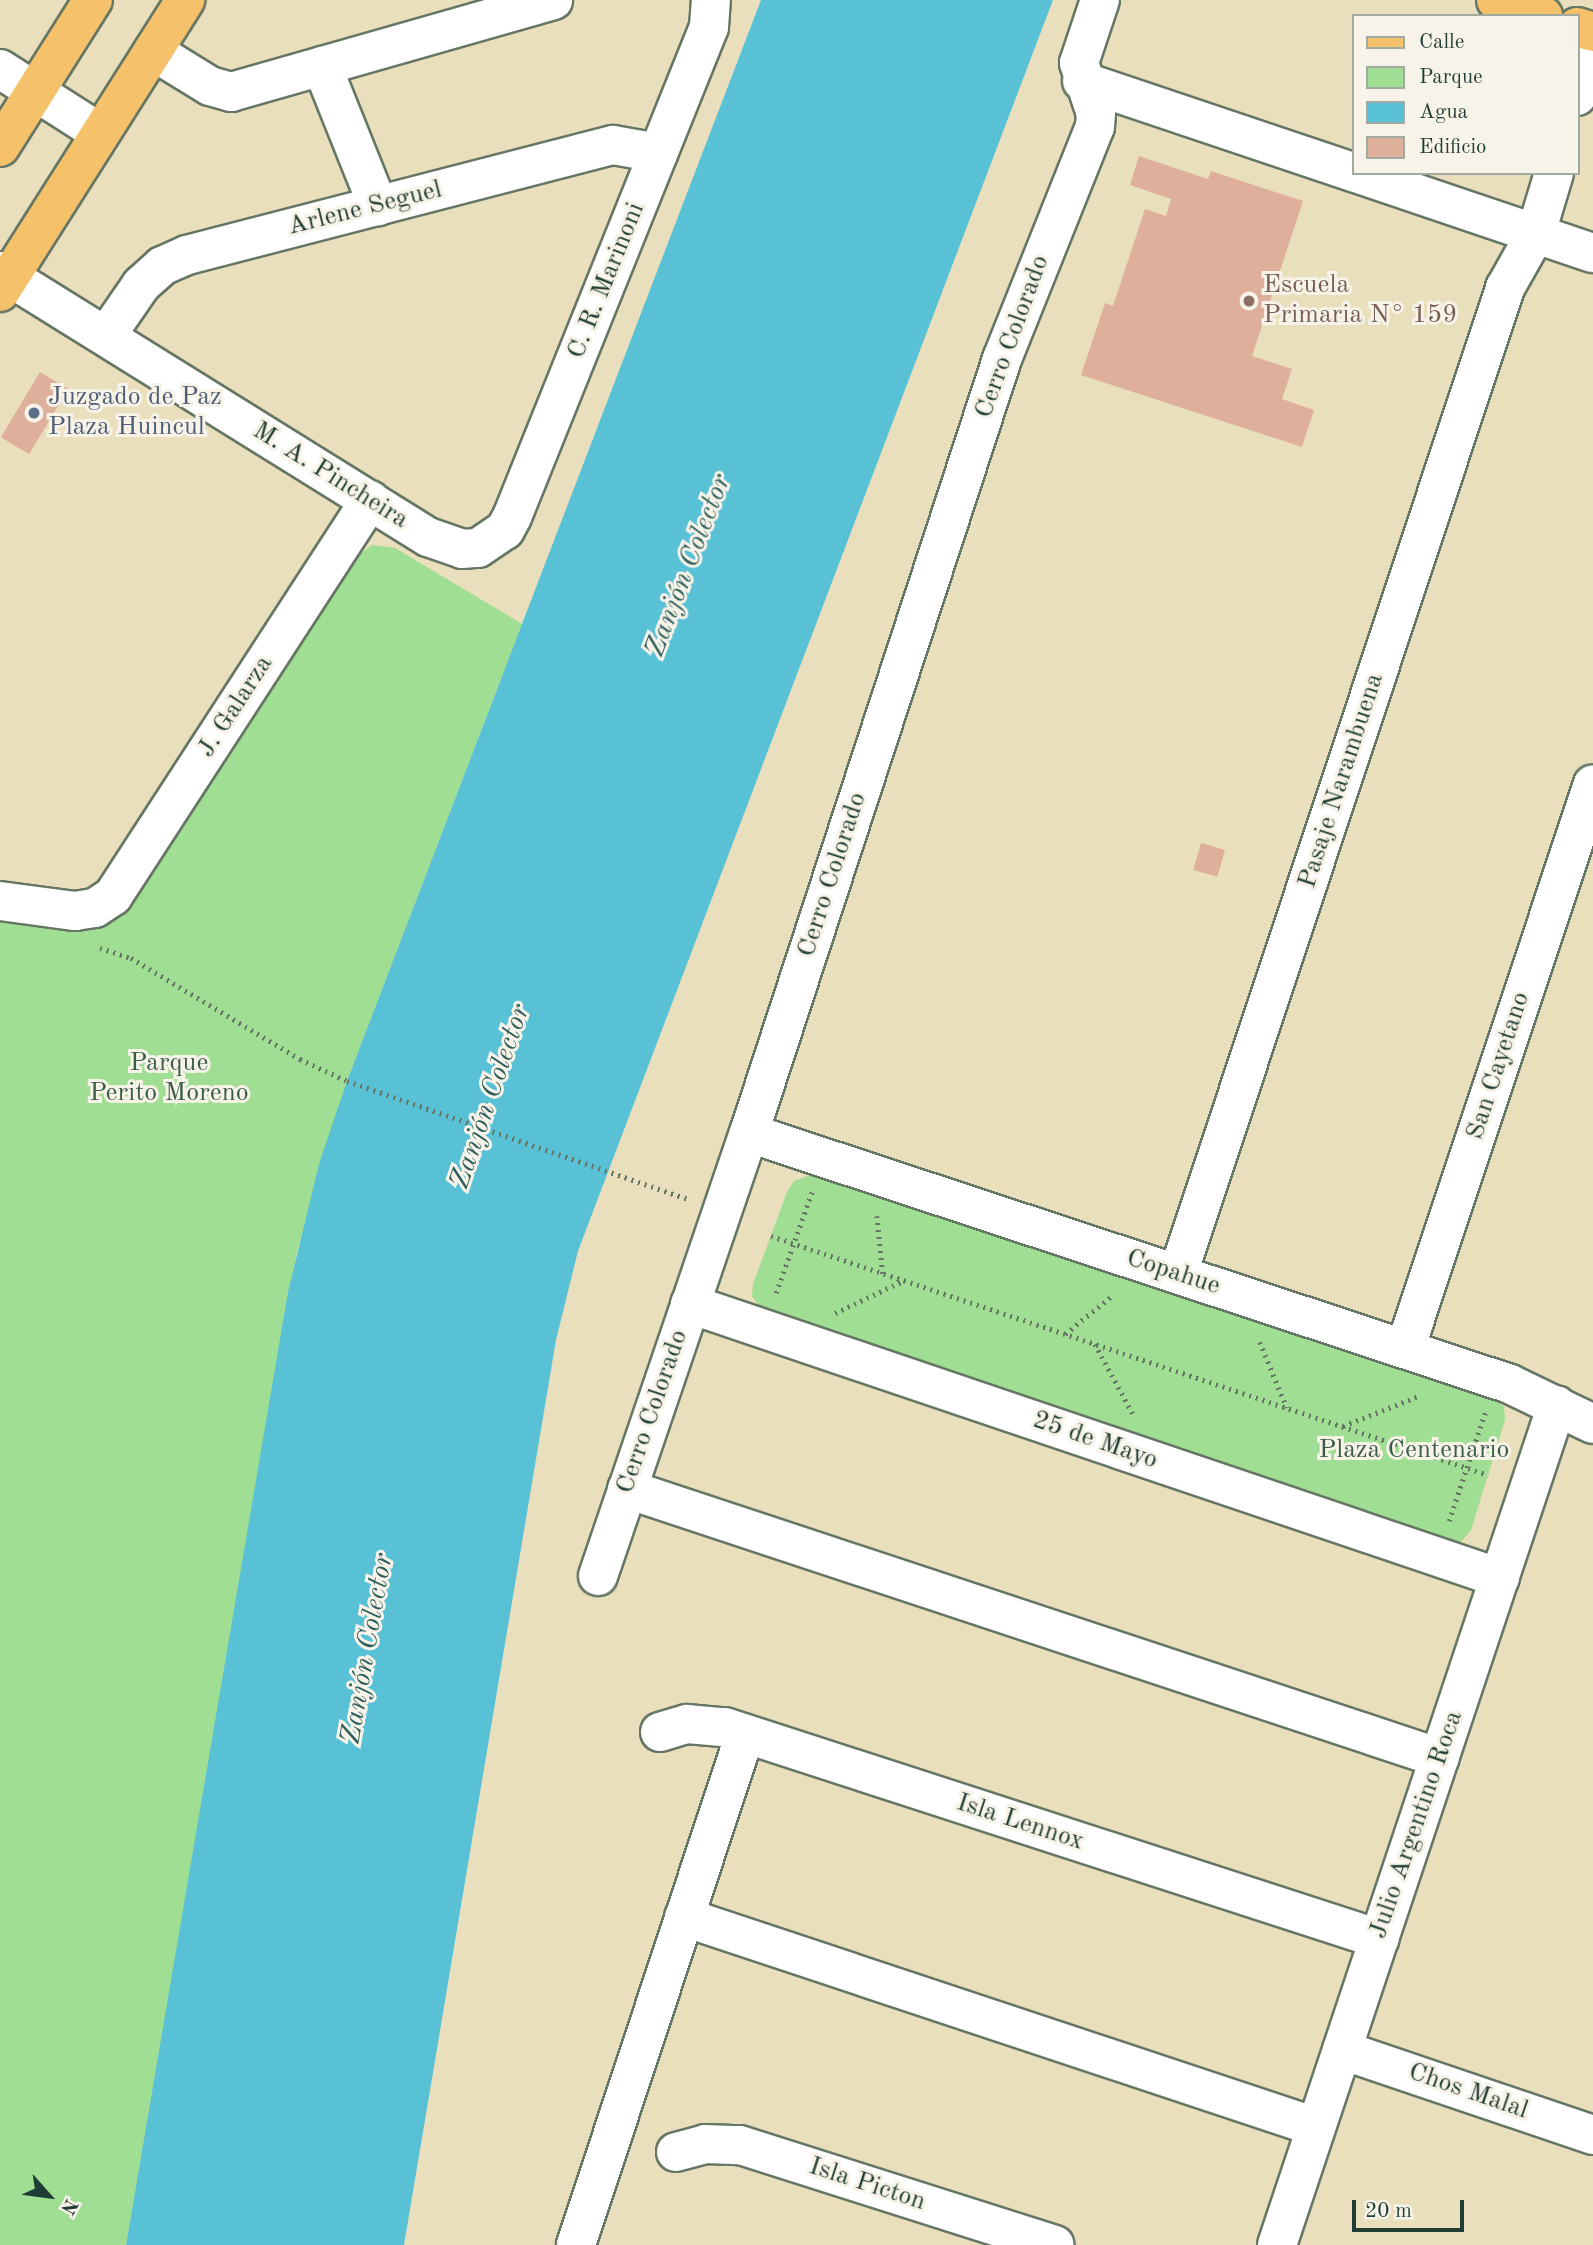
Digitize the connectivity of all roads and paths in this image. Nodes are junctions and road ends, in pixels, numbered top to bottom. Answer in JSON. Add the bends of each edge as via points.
{"nodes":[{"id":1,"x":93,"y":0,"type":"edge"},
{"id":2,"x":185,"y":0,"type":"edge"},
{"id":3,"x":552,"y":0,"type":"edge"},
{"id":4,"x":711,"y":0,"type":"edge"},
{"id":5,"x":1100,"y":0,"type":"edge"},
{"id":6,"x":1496,"y":0,"type":"edge"},
{"id":7,"x":1537,"y":14,"type":"edge"},
{"id":8,"x":1593,"y":44,"type":"edge"},
{"id":9,"x":153,"y":51,"type":"junction"},
{"id":10,"x":322,"y":66,"type":"junction"},
{"id":11,"x":0,"y":69,"type":"edge"},
{"id":12,"x":1083,"y":81,"type":"junction"},
{"id":13,"x":1579,"y":90,"type":"edge"},
{"id":14,"x":35,"y":92,"type":"junction"},
{"id":15,"x":100,"y":134,"type":"junction"},
{"id":16,"x":0,"y":146,"type":"edge"},
{"id":17,"x":658,"y":153,"type":"junction"},
{"id":18,"x":1352,"y":172,"type":"edge"},
{"id":19,"x":1361,"y":175,"type":"edge"},
{"id":20,"x":1553,"y":175,"type":"edge"},
{"id":21,"x":378,"y":206,"type":"junction"},
{"id":22,"x":1536,"y":233,"type":"junction"},
{"id":23,"x":1593,"y":253,"type":"edge"},
{"id":24,"x":3,"y":280,"type":"edge"},
{"id":25,"x":106,"y":337,"type":"junction"},
{"id":26,"x":370,"y":500,"type":"junction"},
{"id":27,"x":478,"y":548,"type":"joint"},
{"id":28,"x":1593,"y":784,"type":"edge"},
{"id":29,"x":0,"y":901,"type":"edge"},
{"id":30,"x":92,"y":947,"type":"dead end"},
{"id":31,"x":749,"y":1133,"type":"junction"},
{"id":32,"x":814,"y":1185,"type":"dead end"},
{"id":33,"x":722,"y":1209,"type":"junction"},
{"id":34,"x":876,"y":1214,"type":"dead end"},
{"id":35,"x":771,"y":1236,"type":"dead end"},
{"id":36,"x":793,"y":1244,"type":"junction"},
{"id":37,"x":883,"y":1274,"type":"junction"},
{"id":38,"x":1178,"y":1274,"type":"junction"},
{"id":39,"x":903,"y":1281,"type":"junction"},
{"id":40,"x":1114,"y":1294,"type":"dead end"},
{"id":41,"x":773,"y":1303,"type":"dead end"},
{"id":42,"x":690,"y":1304,"type":"junction"},
{"id":43,"x":831,"y":1315,"type":"dead end"},
{"id":44,"x":1065,"y":1334,"type":"junction"},
{"id":45,"x":1260,"y":1342,"type":"dead end"},
{"id":46,"x":1095,"y":1344,"type":"junction"},
{"id":47,"x":1405,"y":1349,"type":"junction"},
{"id":48,"x":1420,"y":1396,"type":"dead end"},
{"id":49,"x":1487,"y":1406,"type":"dead end"},
{"id":50,"x":1287,"y":1408,"type":"junction"},
{"id":51,"x":1582,"y":1412,"type":"edge"},
{"id":52,"x":1135,"y":1418,"type":"dead end"},
{"id":53,"x":1342,"y":1426,"type":"junction"},
{"id":54,"x":1467,"y":1468,"type":"junction"},
{"id":55,"x":1488,"y":1475,"type":"dead end"},
{"id":56,"x":627,"y":1489,"type":"junction"},
{"id":57,"x":1445,"y":1533,"type":"dead end"},
{"id":58,"x":598,"y":1576,"type":"dead end"},
{"id":59,"x":1500,"y":1578,"type":"junction"},
{"id":60,"x":660,"y":1732,"type":"dead end"},
{"id":61,"x":745,"y":1734,"type":"junction"},
{"id":62,"x":1440,"y":1759,"type":"junction"},
{"id":63,"x":684,"y":1917,"type":"junction"},
{"id":64,"x":1379,"y":1939,"type":"junction"},
{"id":65,"x":1342,"y":2050,"type":"junction"},
{"id":66,"x":1317,"y":2127,"type":"junction"},
{"id":67,"x":1593,"y":2134,"type":"edge"},
{"id":68,"x":676,"y":2152,"type":"dead end"},
{"id":69,"x":576,"y":2245,"type":"edge"},
{"id":70,"x":1055,"y":2245,"type":"edge"},
{"id":71,"x":1277,"y":2245,"type":"edge"}],
"edges":[{"from":1,"to":14,"type":"main road"},
{"from":2,"to":9,"type":"main road"},
{"from":3,"to":10,"type":"street"},
{"from":4,"to":17,"type":"street","name":"C. R. Marinoni","via":[[709,27]]},
{"from":5,"to":12,"type":"street","via":[[1079,63]]},
{"from":6,"to":7,"type":"main road"},
{"from":8,"to":13,"type":"street"},
{"from":9,"to":10,"type":"street","via":[[224,92]]},
{"from":9,"to":15,"type":"main road"},
{"from":10,"to":21,"type":"street"},
{"from":11,"to":14,"type":"street"},
{"from":12,"to":18,"type":"street"},
{"from":12,"to":31,"type":"street","name":"Cerro Colorado","via":[[1096,121],[994,382]]},
{"from":14,"to":15,"type":"street"},
{"from":14,"to":16,"type":"main road"},
{"from":15,"to":24,"type":"main road"},
{"from":17,"to":21,"type":"street","name":"Arlene Seguel","via":[[613,145]]},
{"from":17,"to":27,"type":"street","name":"C. R. Marinoni","via":[[512,517],[505,530]]},
{"from":19,"to":22,"type":"street"},
{"from":20,"to":22,"type":"street","name":"Pasaje Narambuena"},
{"from":21,"to":25,"type":"street","name":"Arlene Seguel","via":[[175,259],[141,285]]},
{"from":22,"to":23,"type":"street"},
{"from":22,"to":38,"type":"street","name":"Pasaje Narambuena","via":[[1505,288]]},
{"from":24,"to":25,"type":"street","name":"M. A. Pincheira"},
{"from":25,"to":26,"type":"street","name":"M. A. Pincheira"},
{"from":26,"to":27,"type":"street","name":"M. A. Pincheira","via":[[445,544]]},
{"from":26,"to":29,"type":"street","name":"J. Galarza","via":[[120,887],[95,908],[75,911]]},
{"from":28,"to":47,"type":"street","name":"San Cayetano"},
{"from":30,"to":33,"type":"path","via":[[124,953],[300,1059],[347,1081]]},
{"from":31,"to":33,"type":"street","name":"Cerro Colorado"},
{"from":31,"to":38,"type":"street","name":"Copahue"},
{"from":32,"to":36,"type":"path"},
{"from":33,"to":42,"type":"street","name":"Cerro Colorado"},
{"from":34,"to":37,"type":"path"},
{"from":35,"to":36,"type":"path"},
{"from":36,"to":37,"type":"path"},
{"from":36,"to":41,"type":"path"},
{"from":37,"to":39,"type":"path"},
{"from":38,"to":47,"type":"street","name":"Copahue"},
{"from":39,"to":43,"type":"path"},
{"from":39,"to":44,"type":"path"},
{"from":40,"to":44,"type":"path"},
{"from":42,"to":56,"type":"street","name":"Cerro Colorado"},
{"from":42,"to":59,"type":"street","name":"25 de Mayo"},
{"from":44,"to":46,"type":"path"},
{"from":45,"to":50,"type":"path"},
{"from":46,"to":50,"type":"path"},
{"from":46,"to":52,"type":"path"},
{"from":47,"to":51,"type":"street","name":"Copahue"},
{"from":48,"to":53,"type":"path"},
{"from":49,"to":54,"type":"path"},
{"from":50,"to":53,"type":"path"},
{"from":51,"to":59,"type":"street","name":"Julio Argentino Roca"},
{"from":53,"to":54,"type":"path"},
{"from":54,"to":55,"type":"path"},
{"from":54,"to":57,"type":"path"},
{"from":56,"to":58,"type":"street","name":"Cerro Colorado"},
{"from":56,"to":62,"type":"street"},
{"from":59,"to":62,"type":"street","name":"Julio Argentino Roca"},
{"from":60,"to":61,"type":"street","name":"Isla Lennox","via":[[699,1723]]},
{"from":61,"to":63,"type":"street"},
{"from":61,"to":64,"type":"street","name":"Isla Lennox"},
{"from":62,"to":64,"type":"street","name":"Julio Argentino Roca"},
{"from":63,"to":66,"type":"street"},
{"from":63,"to":69,"type":"street"},
{"from":64,"to":65,"type":"street","name":"Julio Argentino Roca"},
{"from":65,"to":66,"type":"street","name":"Julio Argentino Roca"},
{"from":65,"to":67,"type":"street","name":"Chos Malal"},
{"from":66,"to":71,"type":"street","name":"Julio Argentino Roca"},
{"from":68,"to":70,"type":"street","name":"Isla Picton","via":[[705,2144],[740,2145]]}]}
